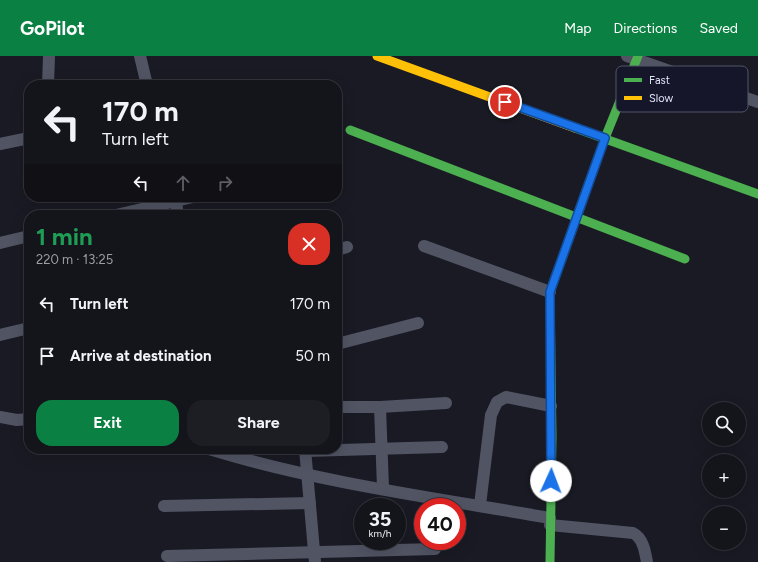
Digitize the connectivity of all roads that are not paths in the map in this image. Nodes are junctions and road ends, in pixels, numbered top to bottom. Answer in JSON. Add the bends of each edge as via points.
{"nodes":[{"id":1,"x":49,"y":56,"type":"edge"},
{"id":2,"x":140,"y":56,"type":"edge"},
{"id":3,"x":377,"y":56,"type":"edge"},
{"id":4,"x":634,"y":57,"type":"edge"},
{"id":5,"x":659,"y":66,"type":"edge"},
{"id":6,"x":48,"y":80,"type":"edge"},
{"id":7,"x":146,"y":80,"type":"edge"},
{"id":8,"x":748,"y":98,"type":"edge"},
{"id":9,"x":758,"y":102,"type":"edge"},
{"id":10,"x":616,"y":107,"type":"edge"},
{"id":11,"x":350,"y":130,"type":"dead end"},
{"id":12,"x":605,"y":138,"type":"junction"},
{"id":13,"x":24,"y":139,"type":"edge"},
{"id":14,"x":0,"y":144,"type":"edge"},
{"id":15,"x":758,"y":194,"type":"edge"},
{"id":16,"x":164,"y":202,"type":"edge"},
{"id":17,"x":134,"y":210,"type":"edge"},
{"id":18,"x":576,"y":218,"type":"junction"},
{"id":19,"x":24,"y":237,"type":"edge"},
{"id":20,"x":0,"y":243,"type":"edge"},
{"id":21,"x":424,"y":246,"type":"dead end"},
{"id":22,"x":685,"y":259,"type":"dead end"},
{"id":23,"x":550,"y":292,"type":"junction"},
{"id":24,"x":418,"y":323,"type":"dead end"},
{"id":25,"x":24,"y":329,"type":"edge"},
{"id":26,"x":0,"y":335,"type":"edge"},
{"id":27,"x":342,"y":343,"type":"edge"},
{"id":28,"x":446,"y":403,"type":"dead end"},
{"id":29,"x":342,"y":406,"type":"edge"},
{"id":30,"x":551,"y":406,"type":"junction"},
{"id":31,"x":380,"y":407,"type":"junction"},
{"id":32,"x":0,"y":416,"type":"edge"},
{"id":33,"x":24,"y":419,"type":"edge"},
{"id":34,"x":442,"y":447,"type":"dead end"},
{"id":35,"x":381,"y":449,"type":"junction"},
{"id":36,"x":342,"y":450,"type":"edge"},
{"id":37,"x":226,"y":454,"type":"edge"},
{"id":38,"x":305,"y":454,"type":"edge"},
{"id":39,"x":308,"y":475,"type":"junction"},
{"id":40,"x":383,"y":488,"type":"junction"},
{"id":41,"x":310,"y":503,"type":"junction"},
{"id":42,"x":480,"y":505,"type":"junction"},
{"id":43,"x":164,"y":506,"type":"dead end"},
{"id":44,"x":550,"y":521,"type":"junction"},
{"id":45,"x":422,"y":550,"type":"edge"},
{"id":46,"x":167,"y":556,"type":"dead end"},
{"id":47,"x":315,"y":558,"type":"edge"},
{"id":48,"x":550,"y":562,"type":"edge"},
{"id":49,"x":647,"y":562,"type":"edge"}],
"edges":[{"from":1,"to":6,"type":"street"},
{"from":2,"to":7,"type":"street"},
{"from":3,"to":12,"type":"street"},
{"from":4,"to":5,"type":"street"},
{"from":8,"to":9,"type":"street"},
{"from":10,"to":12,"type":"street"},
{"from":11,"to":18,"type":"street"},
{"from":12,"to":15,"type":"street"},
{"from":12,"to":18,"type":"street"},
{"from":13,"to":14,"type":"street"},
{"from":16,"to":17,"type":"street"},
{"from":18,"to":22,"type":"street"},
{"from":18,"to":23,"type":"street"},
{"from":19,"to":20,"type":"street"},
{"from":21,"to":23,"type":"street"},
{"from":23,"to":30,"type":"street"},
{"from":24,"to":27,"type":"street"},
{"from":25,"to":26,"type":"street"},
{"from":28,"to":31,"type":"street"},
{"from":29,"to":31,"type":"street"},
{"from":30,"to":42,"type":"street","via":[[506,397],[498,402],[491,415]]},
{"from":30,"to":44,"type":"street"},
{"from":31,"to":35,"type":"street"},
{"from":32,"to":33,"type":"street"},
{"from":34,"to":35,"type":"street"},
{"from":35,"to":36,"type":"street"},
{"from":35,"to":40,"type":"street"},
{"from":37,"to":39,"type":"street"},
{"from":38,"to":39,"type":"street"},
{"from":39,"to":40,"type":"street"},
{"from":39,"to":41,"type":"street"},
{"from":40,"to":42,"type":"street"},
{"from":41,"to":43,"type":"street"},
{"from":41,"to":47,"type":"street"},
{"from":42,"to":44,"type":"street"},
{"from":44,"to":48,"type":"street"},
{"from":44,"to":49,"type":"street","via":[[633,533],[645,549]]},
{"from":45,"to":47,"type":"street"},
{"from":46,"to":47,"type":"street"}]}
